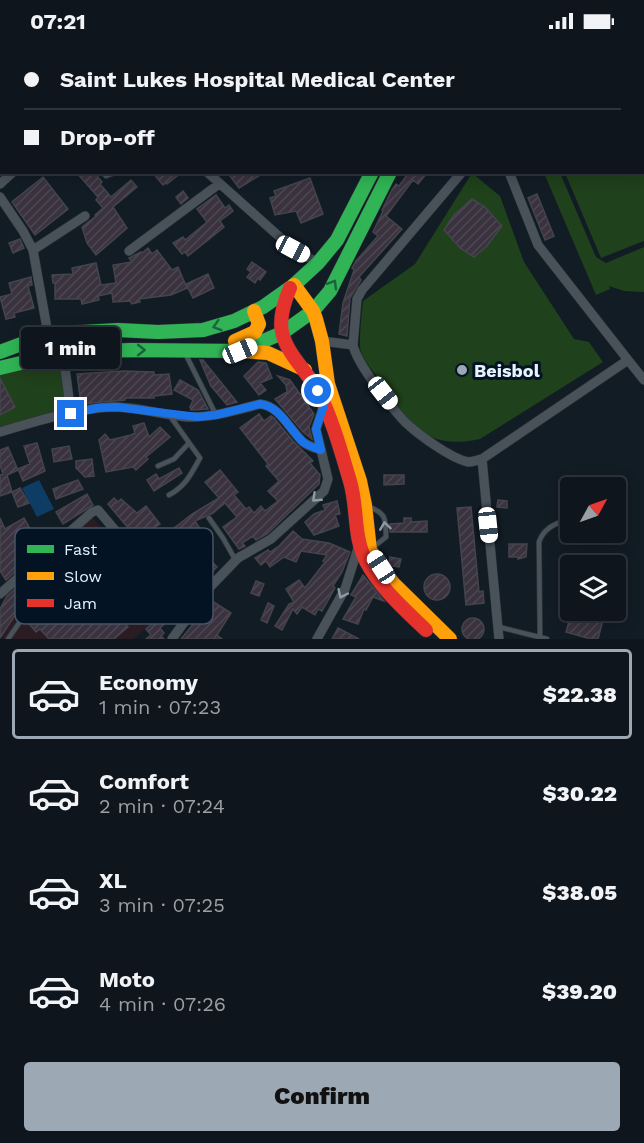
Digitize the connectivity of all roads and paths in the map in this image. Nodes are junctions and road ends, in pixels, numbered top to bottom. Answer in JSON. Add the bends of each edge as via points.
{"nodes":[{"id":1,"x":12,"y":174,"type":"edge"},
{"id":2,"x":371,"y":174,"type":"edge"},
{"id":3,"x":389,"y":174,"type":"edge"},
{"id":4,"x":460,"y":174,"type":"edge"},
{"id":5,"x":510,"y":174,"type":"edge"},
{"id":6,"x":214,"y":176,"type":"edge"},
{"id":7,"x":0,"y":184,"type":"edge"},
{"id":8,"x":0,"y":197,"type":"edge"},
{"id":9,"x":85,"y":216,"type":"dead end"},
{"id":10,"x":33,"y":250,"type":"junction"},
{"id":11,"x":129,"y":251,"type":"dead end"},
{"id":12,"x":318,"y":263,"type":"junction"},
{"id":13,"x":292,"y":287,"type":"junction"},
{"id":14,"x":313,"y":310,"type":"junction"},
{"id":15,"x":255,"y":311,"type":"junction"},
{"id":16,"x":282,"y":333,"type":"junction"},
{"id":17,"x":48,"y":334,"type":"junction"},
{"id":18,"x":0,"y":340,"type":"edge"},
{"id":19,"x":322,"y":341,"type":"junction"},
{"id":20,"x":353,"y":345,"type":"junction"},
{"id":21,"x":6,"y":350,"type":"edge"},
{"id":22,"x":184,"y":351,"type":"junction"},
{"id":23,"x":203,"y":351,"type":"junction"},
{"id":24,"x":240,"y":351,"type":"junction"},
{"id":25,"x":63,"y":353,"type":"junction"},
{"id":26,"x":628,"y":360,"type":"junction"},
{"id":27,"x":0,"y":368,"type":"edge"},
{"id":28,"x":305,"y":370,"type":"junction"},
{"id":29,"x":644,"y":380,"type":"edge"},
{"id":30,"x":324,"y":405,"type":"junction"},
{"id":31,"x":71,"y":414,"type":"junction"},
{"id":32,"x":169,"y":414,"type":"junction"},
{"id":33,"x":216,"y":415,"type":"junction"},
{"id":34,"x":0,"y":432,"type":"edge"},
{"id":35,"x":189,"y":443,"type":"junction"},
{"id":36,"x":321,"y":450,"type":"junction"},
{"id":37,"x":482,"y":459,"type":"junction"},
{"id":38,"x":158,"y":466,"type":"dead end"},
{"id":39,"x":169,"y":495,"type":"dead end"},
{"id":40,"x":361,"y":504,"type":"junction"},
{"id":41,"x":209,"y":518,"type":"dead end"},
{"id":42,"x":560,"y":522,"type":"edge"},
{"id":43,"x":75,"y":528,"type":"edge"},
{"id":44,"x":115,"y":528,"type":"edge"},
{"id":45,"x":364,"y":550,"type":"junction"},
{"id":46,"x":236,"y":561,"type":"junction"},
{"id":47,"x":0,"y":577,"type":"edge"},
{"id":48,"x":213,"y":584,"type":"edge"},
{"id":49,"x":4,"y":590,"type":"edge"},
{"id":50,"x":18,"y":624,"type":"edge"},
{"id":51,"x":184,"y":624,"type":"edge"},
{"id":52,"x":499,"y":627,"type":"junction"},
{"id":53,"x":540,"y":636,"type":"junction"},
{"id":54,"x":8,"y":639,"type":"edge"},
{"id":55,"x":172,"y":639,"type":"edge"},
{"id":56,"x":317,"y":639,"type":"edge"},
{"id":57,"x":437,"y":639,"type":"edge"},
{"id":58,"x":450,"y":639,"type":"edge"},
{"id":59,"x":499,"y":639,"type":"edge"},
{"id":60,"x":547,"y":639,"type":"edge"}],
"edges":[{"from":1,"to":7,"type":"street"},
{"from":2,"to":12,"type":"main road","via":[[337,240]]},
{"from":14,"to":3,"type":"main road","one_way":true,"via":[[330,291]]},
{"from":4,"to":20,"type":"street","via":[[362,290],[357,299]]},
{"from":5,"to":26,"type":"street","via":[[538,245]]},
{"from":6,"to":11,"type":"street"},
{"from":6,"to":12,"type":"street","via":[[293,249]]},
{"from":8,"to":10,"type":"street"},
{"from":9,"to":10,"type":"street"},
{"from":10,"to":17,"type":"street"},
{"from":12,"to":13,"type":"main road"},
{"from":13,"to":14,"type":"main road"},
{"from":13,"to":15,"type":"main road"},
{"from":13,"to":16,"type":"main road","via":[[281,318]]},
{"from":14,"to":16,"type":"main road"},
{"from":14,"to":19,"type":"main road"},
{"from":15,"to":17,"type":"main road","one_way":true,"via":[[203,330]]},
{"from":15,"to":23,"type":"main road","via":[[259,324],[255,332]]},
{"from":16,"to":24,"type":"main road"},
{"from":16,"to":28,"type":"main road"},
{"from":17,"to":21,"type":"main road"},
{"from":18,"to":21,"type":"street"},
{"from":19,"to":20,"type":"street"},
{"from":19,"to":40,"type":"main road","via":[[328,384],[360,481]]},
{"from":20,"to":37,"type":"street","via":[[355,354],[405,421],[459,459]]},
{"from":22,"to":23,"type":"main road"},
{"from":25,"to":22,"type":"main road","one_way":true},
{"from":22,"to":33,"type":"lane"},
{"from":23,"to":24,"type":"main road"},
{"from":24,"to":28,"type":"main road","via":[[268,353]]},
{"from":25,"to":27,"type":"main road"},
{"from":25,"to":31,"type":"street"},
{"from":26,"to":29,"type":"street"},
{"from":26,"to":37,"type":"street"},
{"from":28,"to":30,"type":"main road"},
{"from":30,"to":36,"type":"street","via":[[316,429]]},
{"from":30,"to":40,"type":"main road"},
{"from":31,"to":32,"type":"street","via":[[116,407]]},
{"from":31,"to":34,"type":"street"},
{"from":32,"to":33,"type":"street"},
{"from":32,"to":35,"type":"lane"},
{"from":33,"to":36,"type":"street","via":[[266,405],[303,442]]},
{"from":35,"to":38,"type":"lane","via":[[174,459]]},
{"from":35,"to":39,"type":"lane","via":[[200,458],[188,480]]},
{"from":36,"to":46,"type":"street","one_way":true,"via":[[328,479],[324,491],[271,540]]},
{"from":37,"to":52,"type":"street"},
{"from":40,"to":45,"type":"main road"},
{"from":41,"to":46,"type":"lane"},
{"from":42,"to":53,"type":"lane","via":[[547,528],[539,542]]},
{"from":43,"to":44,"type":"street","via":[[95,510],[101,511]]},
{"from":45,"to":56,"type":"street","one_way":true},
{"from":45,"to":57,"type":"main road","via":[[371,570]]},
{"from":45,"to":58,"type":"main road"},
{"from":46,"to":48,"type":"street"},
{"from":47,"to":49,"type":"street"},
{"from":50,"to":54,"type":"lane"},
{"from":51,"to":55,"type":"street"},
{"from":52,"to":53,"type":"lane"},
{"from":52,"to":59,"type":"street"},
{"from":53,"to":60,"type":"lane"}]}
